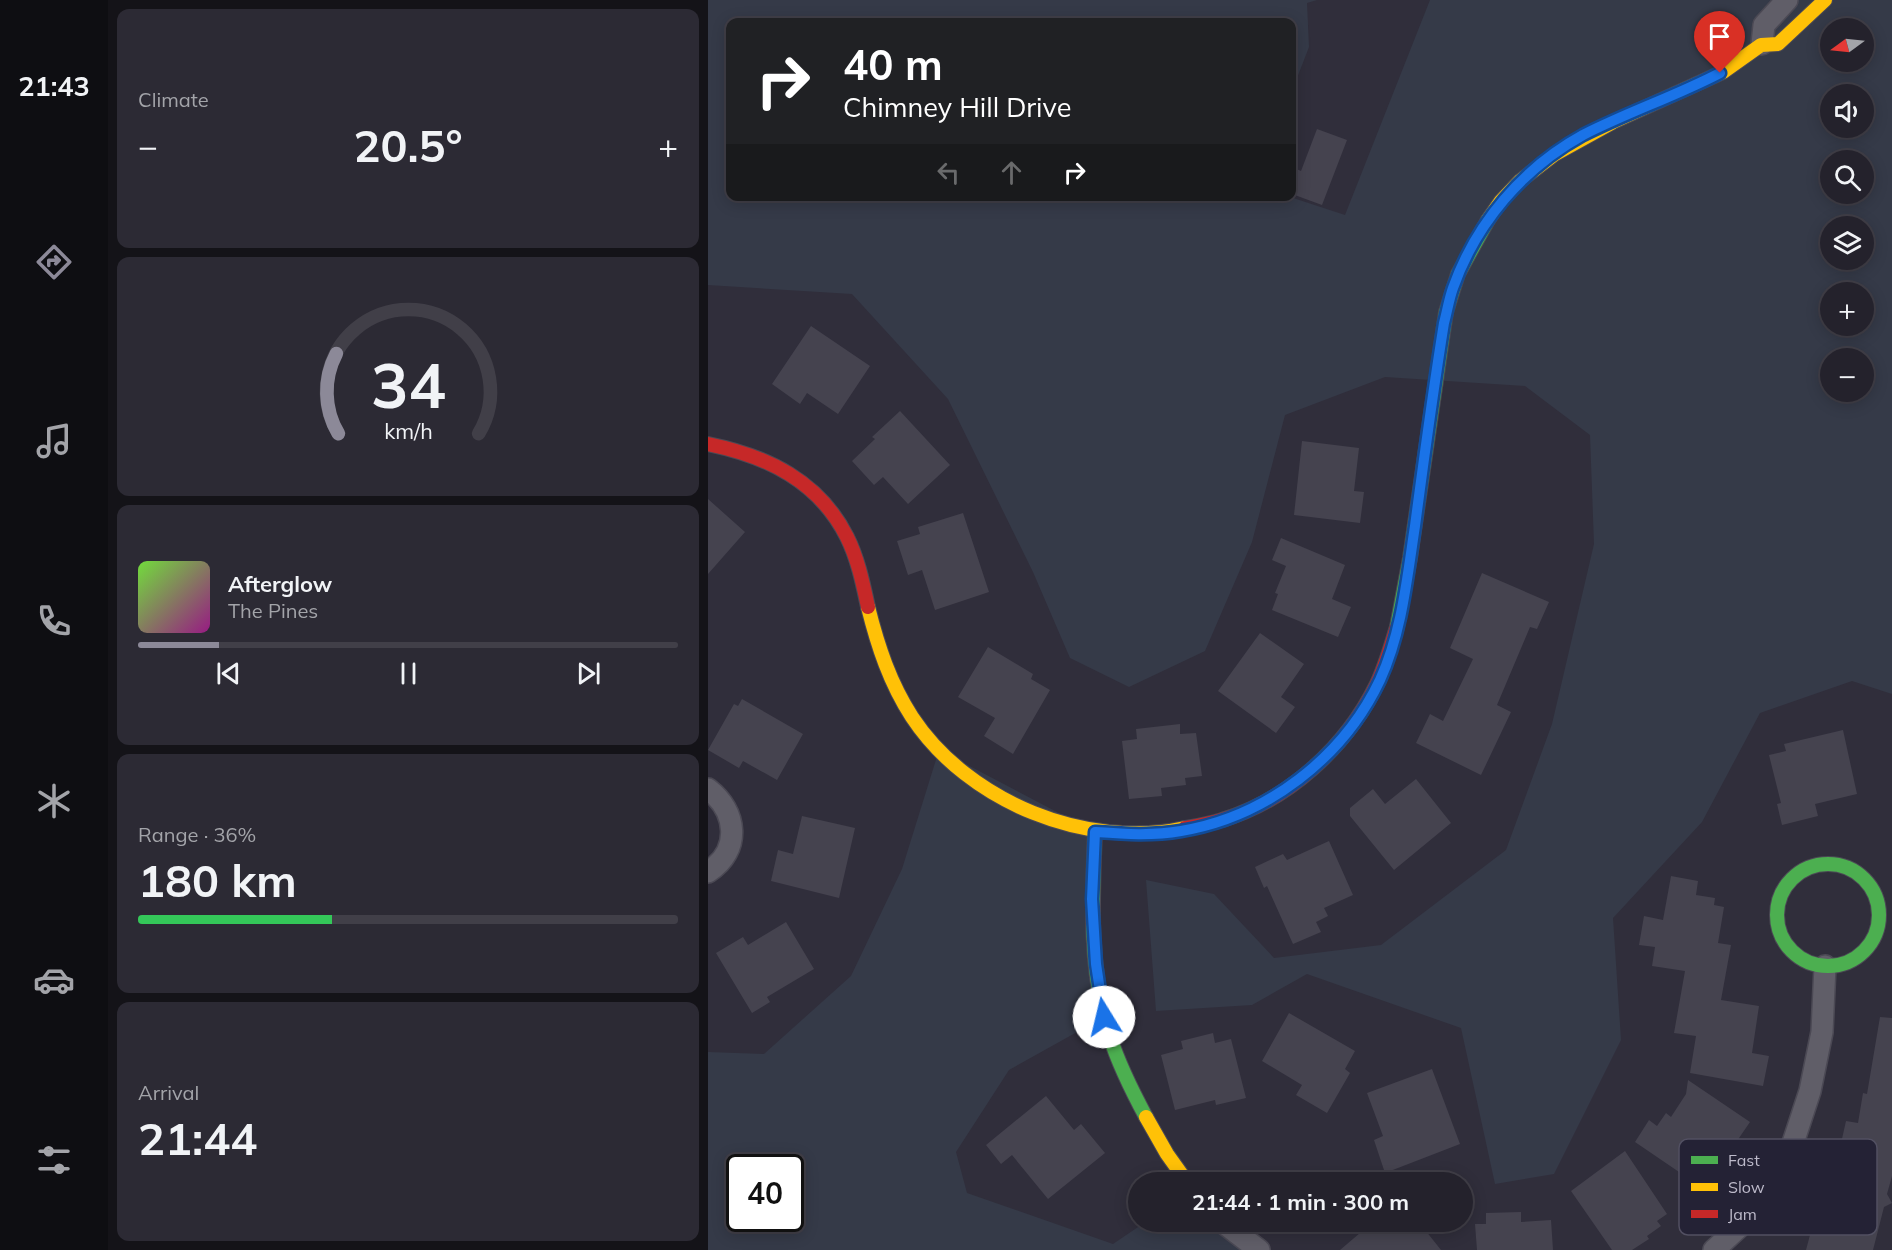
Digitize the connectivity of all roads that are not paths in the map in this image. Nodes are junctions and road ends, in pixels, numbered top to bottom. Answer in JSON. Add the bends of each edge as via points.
{"nodes":[{"id":1,"x":1786,"y":0,"type":"edge"},
{"id":2,"x":1825,"y":0,"type":"edge"},
{"id":3,"x":1762,"y":44,"type":"junction"},
{"id":4,"x":708,"y":444,"type":"edge"},
{"id":5,"x":708,"y":789,"type":"edge"},
{"id":6,"x":1095,"y":832,"type":"junction"},
{"id":7,"x":708,"y":872,"type":"edge"},
{"id":8,"x":1825,"y":966,"type":"junction"},
{"id":9,"x":1794,"y":1139,"type":"edge"},
{"id":10,"x":1181,"y":1172,"type":"edge"},
{"id":11,"x":1235,"y":1232,"type":"edge"},
{"id":12,"x":1730,"y":1235,"type":"edge"},
{"id":13,"x":1259,"y":1250,"type":"edge"},
{"id":14,"x":1714,"y":1250,"type":"edge"}],
"edges":[{"from":1,"to":3,"type":"street","via":[[1764,25]]},
{"from":2,"to":3,"type":"street","via":[[1778,44]]},
{"from":3,"to":6,"type":"street","via":[[1734,66],[1582,136],[1554,154],[1503,198],[1485,225],[1452,288],[1444,323],[1395,640],[1380,680],[1358,718],[1331,751],[1299,780],[1223,821],[1181,831],[1138,835]]},
{"from":4,"to":6,"type":"street","via":[[735,448],[787,470],[829,508],[856,559],[888,674],[910,714],[939,750],[974,781],[1013,806],[1053,822]]},
{"from":5,"to":7,"type":"street","via":[[719,797],[732,826],[725,855]]},
{"from":6,"to":10,"type":"street","via":[[1092,899],[1104,1017],[1123,1073],[1150,1127]]},
{"from":8,"to":8,"type":"street","via":[[1795,953],[1778,924],[1783,891],[1793,878],[1824,864],[1856,872],[1876,898],[1880,915],[1869,946],[1842,964]]},
{"from":8,"to":9,"type":"street","via":[[1822,1032],[1810,1091]]},
{"from":11,"to":13,"type":"street"},
{"from":12,"to":14,"type":"street"}]}
